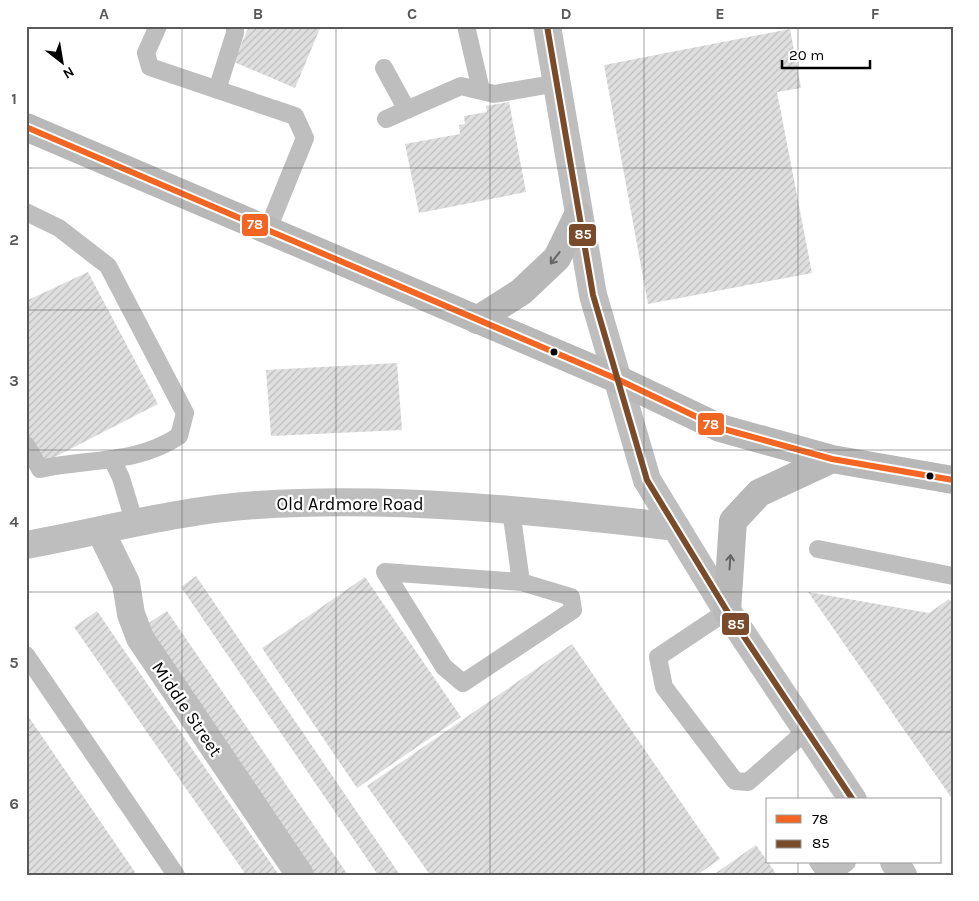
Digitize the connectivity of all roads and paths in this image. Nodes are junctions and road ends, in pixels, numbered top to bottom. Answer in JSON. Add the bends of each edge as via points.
{"nodes":[{"id":1,"x":158,"y":26,"type":"edge"},
{"id":2,"x":235,"y":26,"type":"edge"},
{"id":3,"x":466,"y":26,"type":"edge"},
{"id":4,"x":547,"y":26,"type":"edge"},
{"id":5,"x":384,"y":68,"type":"dead end"},
{"id":6,"x":558,"y":83,"type":"junction"},
{"id":7,"x":218,"y":90,"type":"junction"},
{"id":8,"x":480,"y":90,"type":"junction"},
{"id":9,"x":407,"y":110,"type":"junction"},
{"id":10,"x":386,"y":119,"type":"dead end"},
{"id":11,"x":26,"y":127,"type":"edge"},
{"id":12,"x":26,"y":212,"type":"edge"},
{"id":13,"x":578,"y":216,"type":"junction"},
{"id":14,"x":268,"y":229,"type":"junction"},
{"id":15,"x":477,"y":320,"type":"junction"},
{"id":16,"x":617,"y":379,"type":"junction"},
{"id":17,"x":26,"y":445,"type":"edge"},
{"id":18,"x":832,"y":459,"type":"junction"},
{"id":19,"x":113,"y":461,"type":"junction"},
{"id":20,"x":953,"y":480,"type":"edge"},
{"id":21,"x":511,"y":510,"type":"junction"},
{"id":22,"x":135,"y":524,"type":"junction"},
{"id":23,"x":676,"y":527,"type":"junction"},
{"id":24,"x":101,"y":532,"type":"junction"},
{"id":25,"x":26,"y":546,"type":"edge"},
{"id":26,"x":818,"y":549,"type":"dead end"},
{"id":27,"x":953,"y":576,"type":"edge"},
{"id":28,"x":521,"y":582,"type":"junction"},
{"id":29,"x":727,"y":611,"type":"junction"},
{"id":30,"x":26,"y":655,"type":"edge"},
{"id":31,"x":807,"y":730,"type":"junction"},
{"id":32,"x":851,"y":798,"type":"edge"},
{"id":33,"x":820,"y":864,"type":"edge"},
{"id":34,"x":844,"y":864,"type":"edge"},
{"id":35,"x":895,"y":864,"type":"edge"},
{"id":36,"x":176,"y":875,"type":"edge"},
{"id":37,"x":300,"y":875,"type":"edge"},
{"id":38,"x":828,"y":875,"type":"edge"},
{"id":39,"x":902,"y":875,"type":"edge"}],
"edges":[{"from":1,"to":7,"type":"lane","via":[[146,53],[150,67]]},
{"from":2,"to":7,"type":"lane"},
{"from":3,"to":8,"type":"lane"},
{"from":4,"to":6,"type":"street"},
{"from":5,"to":9,"type":"lane"},
{"from":6,"to":8,"type":"lane","via":[[494,94]]},
{"from":6,"to":13,"type":"street"},
{"from":7,"to":14,"type":"lane","via":[[295,116],[305,138]]},
{"from":8,"to":9,"type":"lane","via":[[461,86]]},
{"from":9,"to":10,"type":"lane"},
{"from":11,"to":14,"type":"main road"},
{"from":12,"to":19,"type":"lane","via":[[59,228],[108,266],[185,413],[179,436],[162,447]]},
{"from":13,"to":15,"type":"main road","one_way":true,"via":[[557,258],[521,292]]},
{"from":13,"to":16,"type":"street","via":[[593,295]]},
{"from":14,"to":15,"type":"main road"},
{"from":15,"to":16,"type":"main road"},
{"from":16,"to":18,"type":"main road","via":[[720,428]]},
{"from":16,"to":23,"type":"street","via":[[647,480]]},
{"from":17,"to":19,"type":"lane","via":[[40,469],[69,462]]},
{"from":18,"to":20,"type":"main road"},
{"from":29,"to":18,"type":"main road","one_way":true,"via":[[733,522],[759,493]]},
{"from":19,"to":22,"type":"lane"},
{"from":21,"to":22,"type":"street","name":"Old Ardmore Road","via":[[432,504],[257,505],[185,513]]},
{"from":21,"to":23,"type":"street","name":"Old Ardmore Road"},
{"from":21,"to":28,"type":"lane"},
{"from":22,"to":24,"type":"street","name":"Old Ardmore Road"},
{"from":23,"to":29,"type":"street"},
{"from":24,"to":25,"type":"street","name":"Old Ardmore Road"},
{"from":24,"to":37,"type":"street","name":"Middle Street","via":[[126,583],[131,614],[140,638]]},
{"from":26,"to":27,"type":"lane"},
{"from":28,"to":28,"type":"lane","via":[[571,598],[573,610],[463,683],[444,667],[385,572]]},
{"from":29,"to":31,"type":"street"},
{"from":29,"to":31,"type":"lane","via":[[658,657],[664,687],[735,781],[748,782]]},
{"from":30,"to":36,"type":"lane"},
{"from":31,"to":32,"type":"street"},
{"from":33,"to":38,"type":"lane"},
{"from":34,"to":38,"type":"lane"},
{"from":35,"to":39,"type":"street"}]}
